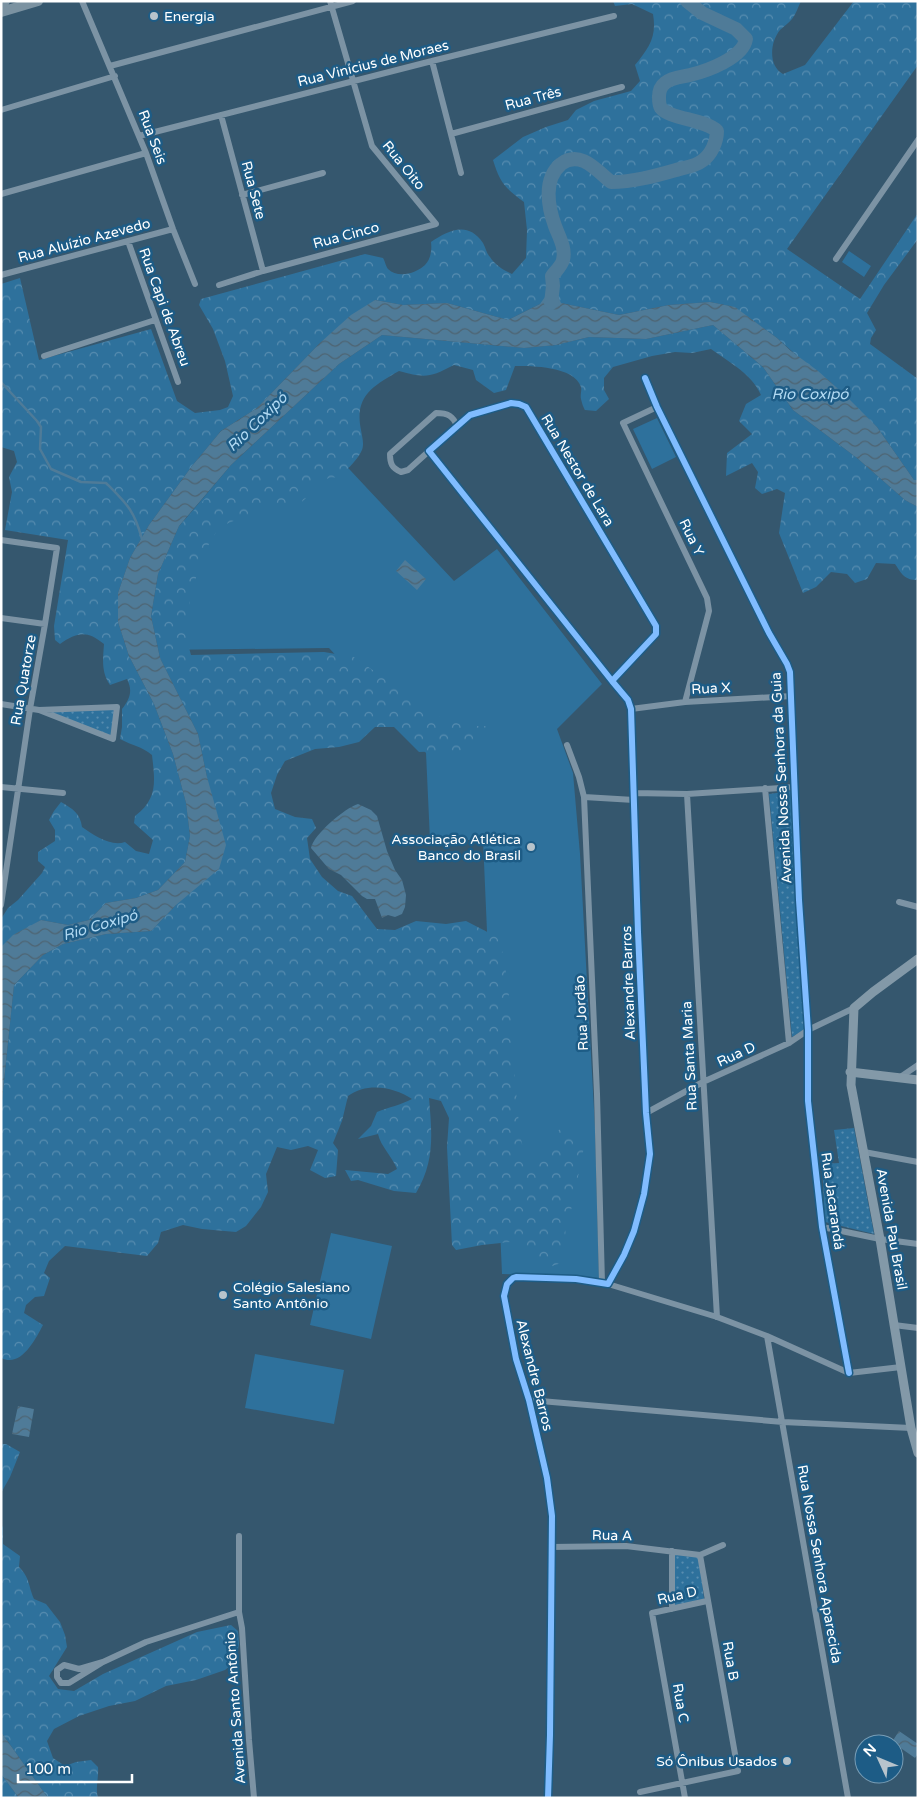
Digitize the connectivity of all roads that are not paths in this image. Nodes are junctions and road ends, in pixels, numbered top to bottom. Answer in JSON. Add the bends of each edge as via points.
{"nodes":[{"id":1,"x":5,"y":1,"type":"edge"},
{"id":2,"x":38,"y":1,"type":"edge"},
{"id":3,"x":82,"y":1,"type":"edge"},
{"id":4,"x":354,"y":1,"type":"edge"},
{"id":5,"x":1,"y":2,"type":"edge"},
{"id":6,"x":331,"y":4,"type":"edge"},
{"id":7,"x":1,"y":12,"type":"edge"},
{"id":8,"x":614,"y":16,"type":"dead end"},
{"id":9,"x":432,"y":61,"type":"junction"},
{"id":10,"x":110,"y":66,"type":"junction"},
{"id":11,"x":115,"y":76,"type":"junction"},
{"id":12,"x":353,"y":82,"type":"junction"},
{"id":13,"x":622,"y":87,"type":"dead end"},
{"id":14,"x":1,"y":110,"type":"edge"},
{"id":15,"x":221,"y":115,"type":"junction"},
{"id":16,"x":451,"y":134,"type":"junction"},
{"id":17,"x":139,"y":136,"type":"junction"},
{"id":18,"x":918,"y":140,"type":"edge"},
{"id":19,"x":146,"y":153,"type":"junction"},
{"id":20,"x":323,"y":173,"type":"dead end"},
{"id":21,"x":461,"y":173,"type":"dead end"},
{"id":22,"x":1,"y":194,"type":"edge"},
{"id":23,"x":242,"y":195,"type":"junction"},
{"id":24,"x":436,"y":224,"type":"joint"},
{"id":25,"x":172,"y":229,"type":"junction"},
{"id":26,"x":128,"y":241,"type":"junction"},
{"id":27,"x":836,"y":259,"type":"dead end"},
{"id":28,"x":263,"y":271,"type":"junction"},
{"id":29,"x":1,"y":275,"type":"edge"},
{"id":30,"x":195,"y":284,"type":"dead end"},
{"id":31,"x":219,"y":286,"type":"dead end"},
{"id":32,"x":155,"y":320,"type":"junction"},
{"id":33,"x":44,"y":356,"type":"dead end"},
{"id":34,"x":645,"y":378,"type":"dead end"},
{"id":35,"x":178,"y":382,"type":"dead end"},
{"id":36,"x":657,"y":407,"type":"junction"},
{"id":37,"x":457,"y":426,"type":"junction"},
{"id":38,"x":429,"y":451,"type":"junction"},
{"id":39,"x":1,"y":540,"type":"edge"},
{"id":40,"x":1,"y":618,"type":"edge"},
{"id":41,"x":45,"y":624,"type":"junction"},
{"id":42,"x":612,"y":681,"type":"junction"},
{"id":43,"x":792,"y":696,"type":"junction"},
{"id":44,"x":685,"y":702,"type":"junction"},
{"id":45,"x":1,"y":704,"type":"edge"},
{"id":46,"x":30,"y":709,"type":"junction"},
{"id":47,"x":632,"y":709,"type":"junction"},
{"id":48,"x":39,"y":710,"type":"junction"},
{"id":49,"x":567,"y":745,"type":"dead end"},
{"id":50,"x":1,"y":787,"type":"edge"},
{"id":51,"x":795,"y":787,"type":"junction"},
{"id":52,"x":765,"y":788,"type":"junction"},
{"id":53,"x":18,"y":789,"type":"junction"},
{"id":54,"x":63,"y":793,"type":"dead end"},
{"id":55,"x":687,"y":794,"type":"junction"},
{"id":56,"x":634,"y":796,"type":"junction"},
{"id":57,"x":584,"y":797,"type":"junction"},
{"id":58,"x":4,"y":871,"type":"edge"},
{"id":59,"x":899,"y":902,"type":"dead end"},
{"id":60,"x":1,"y":905,"type":"edge"},
{"id":61,"x":918,"y":907,"type":"edge"},
{"id":62,"x":918,"y":959,"type":"edge"},
{"id":63,"x":854,"y":1008,"type":"junction"},
{"id":64,"x":808,"y":1030,"type":"junction"},
{"id":65,"x":789,"y":1043,"type":"junction"},
{"id":66,"x":918,"y":1065,"type":"edge"},
{"id":67,"x":850,"y":1072,"type":"junction"},
{"id":68,"x":899,"y":1078,"type":"junction"},
{"id":69,"x":918,"y":1080,"type":"edge"},
{"id":70,"x":703,"y":1082,"type":"junction"},
{"id":71,"x":646,"y":1113,"type":"junction"},
{"id":72,"x":864,"y":1152,"type":"junction"},
{"id":73,"x":918,"y":1162,"type":"edge"},
{"id":74,"x":822,"y":1227,"type":"junction"},
{"id":75,"x":880,"y":1239,"type":"junction"},
{"id":76,"x":918,"y":1244,"type":"edge"},
{"id":77,"x":605,"y":1283,"type":"junction"},
{"id":78,"x":717,"y":1317,"type":"junction"},
{"id":79,"x":894,"y":1325,"type":"junction"},
{"id":80,"x":918,"y":1328,"type":"edge"},
{"id":81,"x":767,"y":1336,"type":"junction"},
{"id":82,"x":901,"y":1367,"type":"junction"},
{"id":83,"x":850,"y":1373,"type":"junction"},
{"id":84,"x":530,"y":1400,"type":"junction"},
{"id":85,"x":783,"y":1422,"type":"junction"},
{"id":86,"x":911,"y":1428,"type":"junction"},
{"id":87,"x":918,"y":1453,"type":"edge"},
{"id":88,"x":239,"y":1536,"type":"dead end"},
{"id":89,"x":723,"y":1545,"type":"dead end"},
{"id":90,"x":551,"y":1547,"type":"junction"},
{"id":91,"x":672,"y":1551,"type":"junction"},
{"id":92,"x":700,"y":1555,"type":"junction"},
{"id":93,"x":707,"y":1601,"type":"junction"},
{"id":94,"x":672,"y":1609,"type":"junction"},
{"id":95,"x":240,"y":1612,"type":"junction"},
{"id":96,"x":652,"y":1613,"type":"joint"},
{"id":97,"x":103,"y":1662,"type":"junction"},
{"id":98,"x":682,"y":1783,"type":"junction"},
{"id":99,"x":640,"y":1792,"type":"dead end"},
{"id":100,"x":254,"y":1798,"type":"edge"},
{"id":101,"x":548,"y":1798,"type":"edge"},
{"id":102,"x":684,"y":1798,"type":"edge"},
{"id":103,"x":848,"y":1798,"type":"edge"}],
"edges":[{"from":1,"to":5,"type":"main road"},
{"from":2,"to":7,"type":"main road"},
{"from":3,"to":10,"type":"street","name":"Rua Seis"},
{"from":4,"to":6,"type":"street"},
{"from":6,"to":10,"type":"street"},
{"from":6,"to":12,"type":"street","name":"Rua Oito"},
{"from":8,"to":9,"type":"street","name":"Rua Vinícius de Moraes"},
{"from":9,"to":12,"type":"street","name":"Rua Vinícius de Moraes"},
{"from":9,"to":16,"type":"street"},
{"from":10,"to":11,"type":"street","name":"Rua Seis"},
{"from":11,"to":14,"type":"street"},
{"from":11,"to":17,"type":"street","name":"Rua Seis"},
{"from":12,"to":15,"type":"street","name":"Rua Vinícius de Moraes"},
{"from":12,"to":24,"type":"street","name":"Rua Oito","via":[[372,146]]},
{"from":13,"to":16,"type":"street","name":"Rua Três"},
{"from":15,"to":17,"type":"street","name":"Rua Vinícius de Moraes"},
{"from":15,"to":23,"type":"street","name":"Rua Sete"},
{"from":16,"to":21,"type":"street"},
{"from":17,"to":19,"type":"street","name":"Rua Seis"},
{"from":18,"to":27,"type":"street"},
{"from":19,"to":22,"type":"street"},
{"from":19,"to":25,"type":"street","name":"Rua Seis"},
{"from":20,"to":23,"type":"street"},
{"from":23,"to":28,"type":"street","name":"Rua Sete"},
{"from":24,"to":28,"type":"street","name":"Rua Cinco"},
{"from":25,"to":26,"type":"street","name":"Rua Aluízio Azevedo"},
{"from":25,"to":30,"type":"street","name":"Rua Seis"},
{"from":26,"to":29,"type":"street","name":"Rua Aluízio Azevedo"},
{"from":26,"to":32,"type":"street","name":"Rua Capi de Abreu"},
{"from":28,"to":31,"type":"street","name":"Rua Cinco"},
{"from":32,"to":33,"type":"street"},
{"from":32,"to":35,"type":"street","name":"Rua Capi de Abreu"},
{"from":34,"to":36,"type":"street","name":"Avenida Nossa Senhora da Guia"},
{"from":36,"to":43,"type":"street","name":"Avenida Nossa Senhora da Guia","via":[[787,664]]},
{"from":36,"to":44,"type":"street","name":"Rua Y","via":[[623,423],[707,598],[709,611]]},
{"from":37,"to":38,"type":"street","name":"Rua Nestor de Lara"},
{"from":37,"to":38,"type":"street","name":"Rua Nestor de Lara","via":[[454,418],[436,413],[390,454],[390,462],[401,472],[408,470]]},
{"from":37,"to":42,"type":"street","name":"Rua Nestor de Lara","via":[[470,415],[511,403],[526,407],[656,626],[656,634]]},
{"from":38,"to":42,"type":"street"},
{"from":39,"to":41,"type":"street","name":"Rua Quatorze","via":[[57,548]]},
{"from":40,"to":41,"type":"street"},
{"from":41,"to":46,"type":"street","name":"Rua Quatorze"},
{"from":42,"to":47,"type":"street"},
{"from":43,"to":44,"type":"street","name":"Rua X"},
{"from":43,"to":51,"type":"street","name":"Avenida Nossa Senhora da Guia"},
{"from":44,"to":47,"type":"street","name":"Rua X"},
{"from":45,"to":46,"type":"street"},
{"from":46,"to":48,"type":"street"},
{"from":46,"to":53,"type":"street","name":"Rua Quatorze"},
{"from":47,"to":56,"type":"street","name":"Alexandre Barros"},
{"from":48,"to":48,"type":"street","via":[[117,707],[114,739],[76,724]]},
{"from":49,"to":57,"type":"street","name":"Rua Jordão"},
{"from":50,"to":53,"type":"street"},
{"from":51,"to":52,"type":"street"},
{"from":51,"to":64,"type":"street","name":"Avenida Nossa Senhora da Guia"},
{"from":52,"to":55,"type":"street"},
{"from":52,"to":65,"type":"street","name":"Avenida Nossa Senhora da Guia"},
{"from":53,"to":54,"type":"street"},
{"from":53,"to":58,"type":"street","name":"Rua Quatorze"},
{"from":55,"to":56,"type":"street"},
{"from":55,"to":70,"type":"street","name":"Rua Santa Maria"},
{"from":56,"to":57,"type":"street"},
{"from":56,"to":71,"type":"street","name":"Alexandre Barros"},
{"from":57,"to":77,"type":"street","name":"Rua Jordão"},
{"from":58,"to":60,"type":"street","name":"Rua Quatorze"},
{"from":59,"to":61,"type":"street"},
{"from":62,"to":63,"type":"street"},
{"from":63,"to":64,"type":"street","name":"Rua D"},
{"from":63,"to":67,"type":"street","name":"Avenida Pau Brasil"},
{"from":64,"to":65,"type":"street","name":"Rua D"},
{"from":64,"to":74,"type":"street","name":"Rua Jacarandá","via":[[808,1101]]},
{"from":65,"to":70,"type":"street","name":"Rua D"},
{"from":66,"to":68,"type":"street"},
{"from":67,"to":68,"type":"street"},
{"from":67,"to":72,"type":"street","name":"Avenida Pau Brasil"},
{"from":68,"to":69,"type":"street"},
{"from":70,"to":71,"type":"street","name":"Rua D"},
{"from":70,"to":78,"type":"street","name":"Rua Santa Maria"},
{"from":71,"to":77,"type":"street","name":"Alexandre Barros","via":[[650,1154],[644,1194],[624,1255]]},
{"from":72,"to":73,"type":"street"},
{"from":72,"to":75,"type":"street","name":"Avenida Pau Brasil"},
{"from":74,"to":75,"type":"street"},
{"from":74,"to":83,"type":"street","name":"Rua Jacarandá"},
{"from":75,"to":76,"type":"street"},
{"from":75,"to":79,"type":"street","name":"Avenida Pau Brasil"},
{"from":77,"to":78,"type":"street"},
{"from":77,"to":84,"type":"street","name":"Alexandre Barros","via":[[516,1277],[507,1284],[504,1296],[516,1359]]},
{"from":78,"to":81,"type":"street"},
{"from":79,"to":80,"type":"street"},
{"from":79,"to":82,"type":"street","name":"Avenida Pau Brasil"},
{"from":81,"to":83,"type":"street"},
{"from":81,"to":85,"type":"street","name":"Rua Nossa Senhora Aparecida"},
{"from":82,"to":83,"type":"street"},
{"from":82,"to":86,"type":"street","name":"Avenida Pau Brasil"},
{"from":84,"to":85,"type":"street"},
{"from":84,"to":90,"type":"street","name":"Alexandre Barros","via":[[550,1497]]},
{"from":85,"to":86,"type":"street"},
{"from":85,"to":103,"type":"street","name":"Rua Nossa Senhora Aparecida"},
{"from":86,"to":87,"type":"street","name":"Avenida Pau Brasil"},
{"from":88,"to":95,"type":"street"},
{"from":89,"to":92,"type":"street"},
{"from":90,"to":91,"type":"street","name":"Rua A","via":[[626,1546]]},
{"from":90,"to":101,"type":"street","name":"Alexandre Barros"},
{"from":91,"to":92,"type":"street","name":"Rua A"},
{"from":91,"to":94,"type":"street"},
{"from":92,"to":93,"type":"street","name":"Rua B"},
{"from":93,"to":94,"type":"street","name":"Rua D"},
{"from":93,"to":98,"type":"street","name":"Rua B","via":[[738,1771]]},
{"from":94,"to":96,"type":"street","name":"Rua D"},
{"from":95,"to":97,"type":"street","name":"Avenida Santo Antônio","via":[[146,1642]]},
{"from":95,"to":100,"type":"street","name":"Avenida Santo Antônio"},
{"from":96,"to":98,"type":"street","name":"Rua C"},
{"from":97,"to":97,"type":"street","via":[[79,1669],[64,1665],[57,1670],[57,1677],[61,1683],[69,1684]]},
{"from":98,"to":99,"type":"street"},
{"from":98,"to":102,"type":"street","name":"Rua C"}]}
